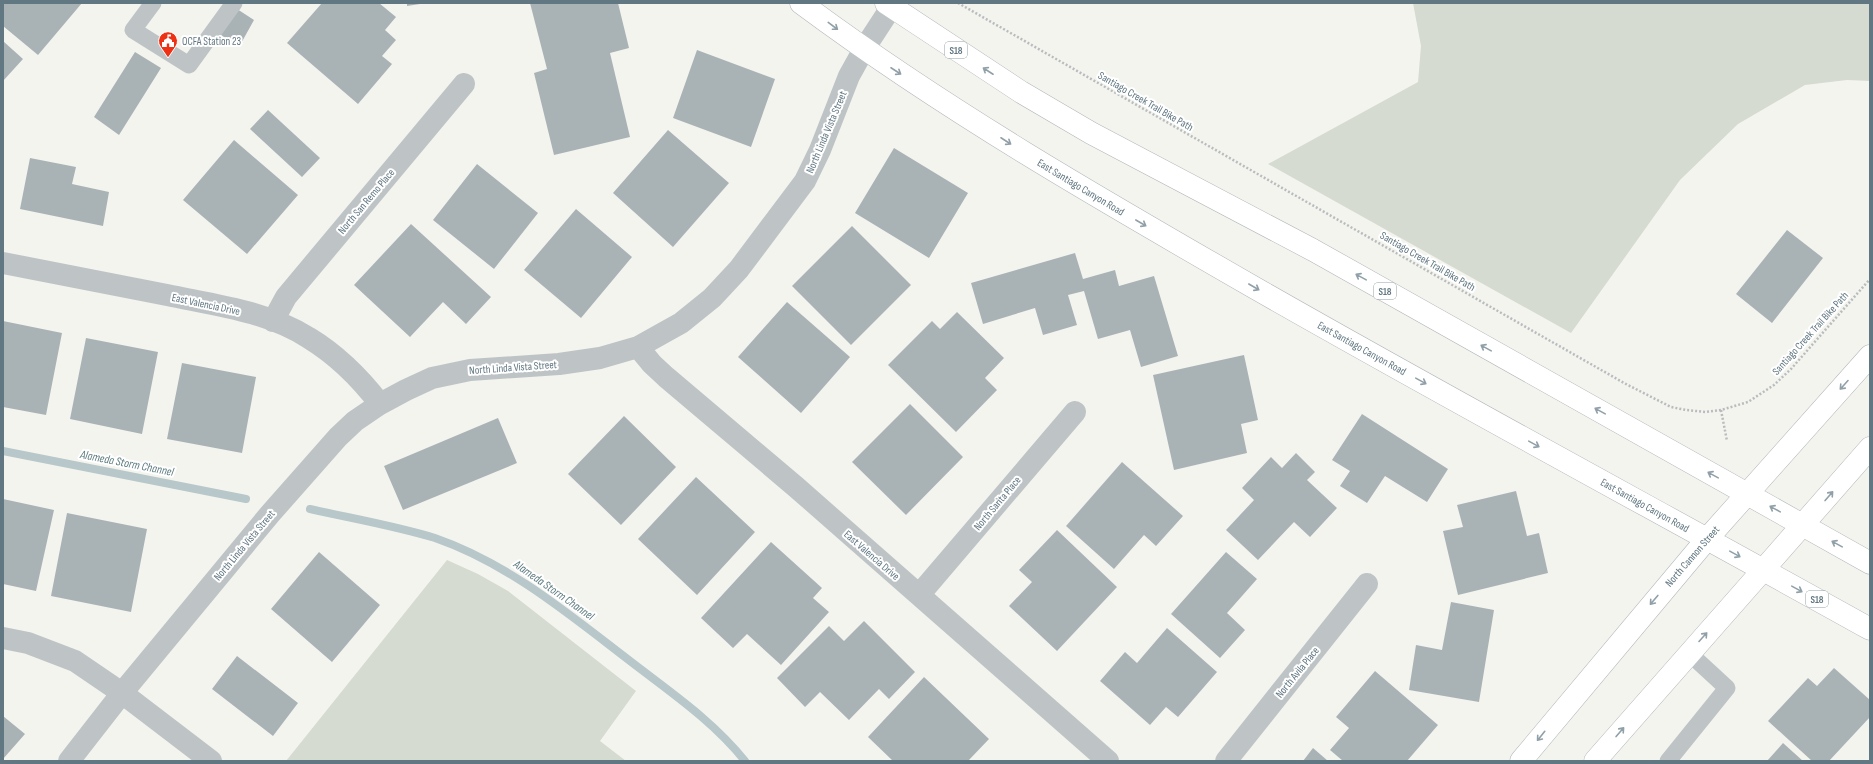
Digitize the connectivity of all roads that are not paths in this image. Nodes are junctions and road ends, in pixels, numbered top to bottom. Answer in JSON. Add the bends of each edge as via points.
{"nodes":[{"id":1,"x":153,"y":3,"type":"edge"},
{"id":2,"x":234,"y":3,"type":"edge"},
{"id":3,"x":802,"y":3,"type":"edge"},
{"id":4,"x":890,"y":4,"type":"edge"},
{"id":5,"x":864,"y":49,"type":"junction"},
{"id":6,"x":464,"y":84,"type":"dead end"},
{"id":7,"x":3,"y":263,"type":"edge"},
{"id":8,"x":273,"y":321,"type":"junction"},
{"id":9,"x":638,"y":347,"type":"junction"},
{"id":10,"x":1870,"y":356,"type":"edge"},
{"id":11,"x":380,"y":404,"type":"junction"},
{"id":12,"x":1075,"y":412,"type":"dead end"},
{"id":13,"x":1870,"y":448,"type":"edge"},
{"id":14,"x":1747,"y":494,"type":"junction"},
{"id":15,"x":1803,"y":525,"type":"junction"},
{"id":16,"x":1707,"y":539,"type":"junction"},
{"id":17,"x":1870,"y":563,"type":"edge"},
{"id":18,"x":1763,"y":570,"type":"junction"},
{"id":19,"x":1367,"y":584,"type":"dead end"},
{"id":20,"x":919,"y":595,"type":"junction"},
{"id":21,"x":1870,"y":629,"type":"edge"},
{"id":22,"x":3,"y":638,"type":"edge"},
{"id":23,"x":1689,"y":653,"type":"junction"},
{"id":24,"x":122,"y":693,"type":"junction"},
{"id":25,"x":69,"y":761,"type":"edge"},
{"id":26,"x":211,"y":761,"type":"edge"},
{"id":27,"x":1108,"y":761,"type":"edge"},
{"id":28,"x":1226,"y":761,"type":"edge"},
{"id":29,"x":1521,"y":761,"type":"edge"},
{"id":30,"x":1595,"y":761,"type":"edge"},
{"id":31,"x":1668,"y":761,"type":"edge"}],
"edges":[{"from":1,"to":2,"type":"lane","via":[[133,30],[189,65]]},
{"from":3,"to":5,"type":"main road","number":"S18","one_way":true},
{"from":4,"to":5,"type":"street","name":"North Linda Vista Street"},
{"from":14,"to":4,"type":"main road","number":"S18","one_way":true,"via":[[1312,250],[1091,133],[1021,92]]},
{"from":5,"to":9,"type":"street","name":"North Linda Vista Street","via":[[846,83],[805,181],[739,269],[712,298],[681,323]]},
{"from":5,"to":16,"type":"main road","name":"East Santiago Canyon Road","number":"S18","one_way":true,"via":[[1066,179],[1313,321]]},
{"from":6,"to":8,"type":"street","name":"North San Remo Place","via":[[286,297]]},
{"from":7,"to":8,"type":"street","name":"East Valencia Drive","via":[[235,309]]},
{"from":8,"to":11,"type":"street","name":"East Valencia Drive","via":[[309,337],[337,358],[362,381]]},
{"from":9,"to":11,"type":"street","name":"North Linda Vista Street","via":[[600,358],[559,364],[470,370],[432,378]]},
{"from":9,"to":20,"type":"street","name":"East Valencia Drive","via":[[666,377]]},
{"from":10,"to":14,"type":"main road","name":"North Cannon Street","one_way":true},
{"from":11,"to":24,"type":"street","name":"North Linda Vista Street","via":[[355,421],[338,437],[270,514]]},
{"from":12,"to":20,"type":"street","name":"North Sarita Place"},
{"from":15,"to":13,"type":"main road","one_way":true},
{"from":15,"to":14,"type":"main road","number":"S18","one_way":true},
{"from":14,"to":16,"type":"main road","name":"North Cannon Street"},
{"from":17,"to":15,"type":"main road","number":"S18","one_way":true},
{"from":15,"to":18,"type":"main road"},
{"from":16,"to":18,"type":"main road","name":"East Santiago Canyon Road","number":"S18","one_way":true},
{"from":16,"to":29,"type":"main road","name":"North Cannon Street","one_way":true},
{"from":18,"to":21,"type":"main road","name":"East Santiago Canyon Road","number":"S18","one_way":true},
{"from":23,"to":18,"type":"main road","one_way":true},
{"from":19,"to":28,"type":"street","name":"North Avila Place"},
{"from":20,"to":27,"type":"street","name":"East Valencia Drive"},
{"from":22,"to":24,"type":"street","via":[[28,643],[75,661]]},
{"from":30,"to":23,"type":"main road","one_way":true},
{"from":23,"to":31,"type":"lane","via":[[1727,688]]},
{"from":24,"to":25,"type":"street","name":"North Linda Vista Street"},
{"from":24,"to":26,"type":"street"}]}
